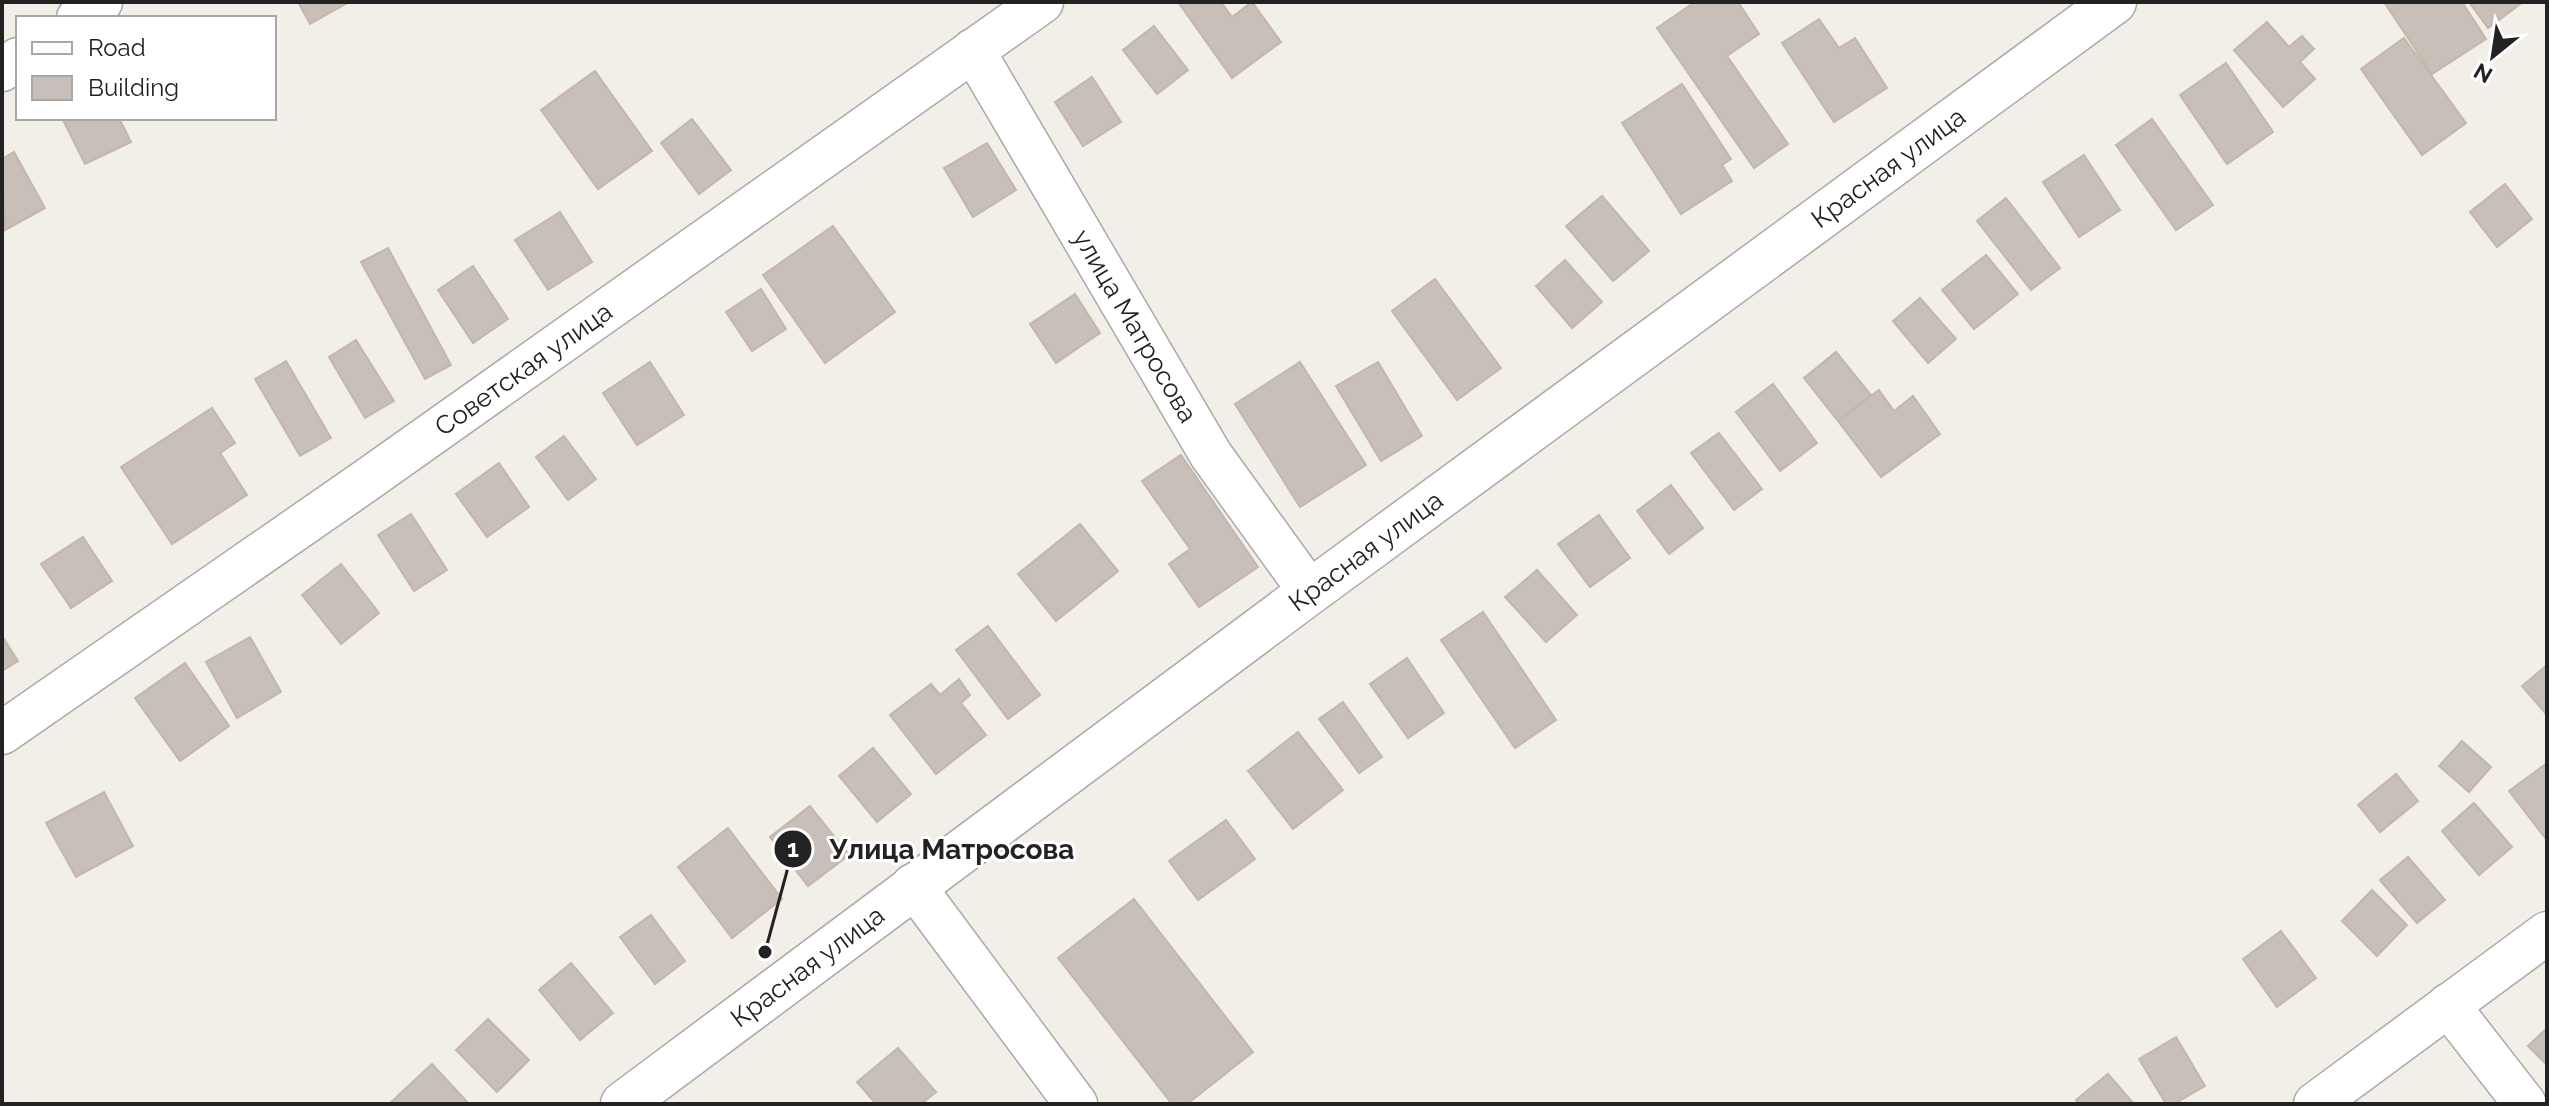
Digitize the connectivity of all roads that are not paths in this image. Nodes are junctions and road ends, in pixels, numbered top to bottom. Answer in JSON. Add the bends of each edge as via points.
{"nodes":[{"id":1,"x":101,"y":2,"type":"edge"},
{"id":2,"x":2114,"y":2,"type":"edge"},
{"id":3,"x":1039,"y":3,"type":"edge"},
{"id":4,"x":81,"y":16,"type":"edge"},
{"id":5,"x":973,"y":50,"type":"junction"},
{"id":6,"x":1310,"y":592,"type":"junction"},
{"id":7,"x":2,"y":733,"type":"edge"},
{"id":8,"x":913,"y":885,"type":"junction"},
{"id":9,"x":2547,"y":933,"type":"edge"},
{"id":10,"x":2448,"y":1005,"type":"junction"},
{"id":11,"x":623,"y":1104,"type":"edge"},
{"id":12,"x":1076,"y":1104,"type":"edge"},
{"id":13,"x":2315,"y":1104,"type":"edge"},
{"id":14,"x":2525,"y":1104,"type":"edge"}],
"edges":[{"from":1,"to":4,"type":"street"},
{"from":2,"to":6,"type":"street","name":"Красная улица"},
{"from":3,"to":5,"type":"street","name":"Советская улица"},
{"from":5,"to":6,"type":"street","name":"улица Матросова","via":[[1211,455]]},
{"from":5,"to":7,"type":"street","name":"Советская улица"},
{"from":6,"to":8,"type":"street","name":"Красная улица"},
{"from":8,"to":11,"type":"street","name":"Красная улица"},
{"from":8,"to":12,"type":"street"},
{"from":9,"to":10,"type":"street"},
{"from":10,"to":13,"type":"street"},
{"from":10,"to":14,"type":"street"}]}
